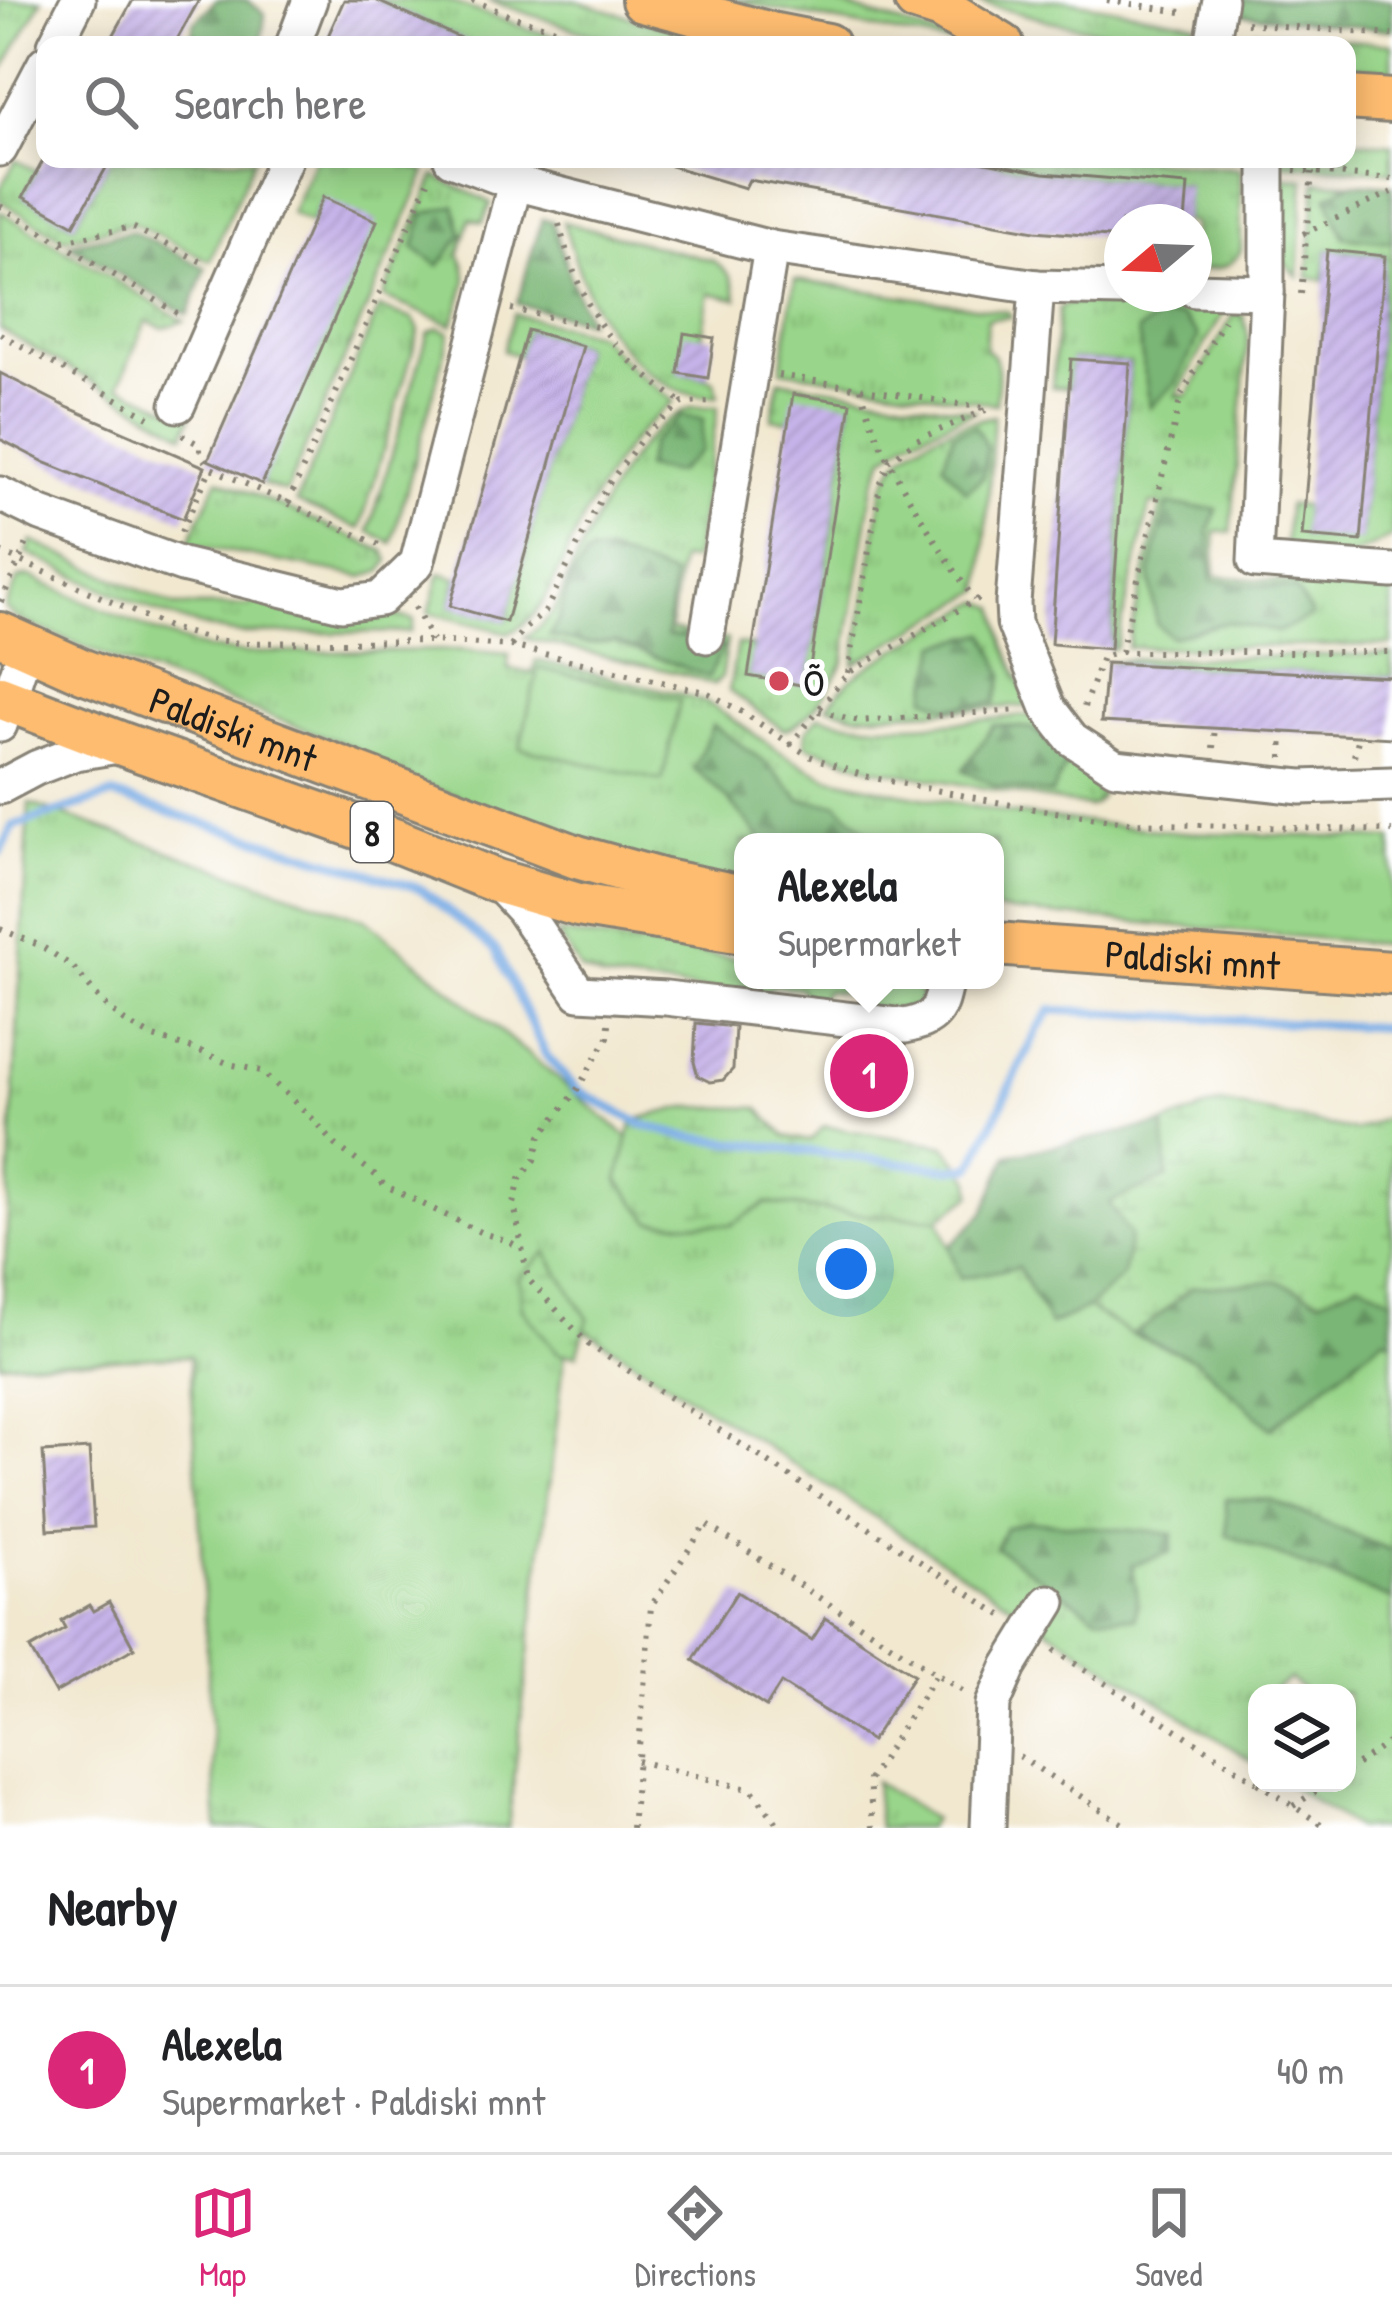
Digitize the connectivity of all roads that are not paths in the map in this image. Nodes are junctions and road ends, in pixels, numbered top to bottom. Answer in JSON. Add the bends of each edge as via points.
{"nodes":[{"id":1,"x":78,"y":0,"type":"edge"},
{"id":2,"x":310,"y":0,"type":"edge"},
{"id":3,"x":643,"y":0,"type":"edge"},
{"id":4,"x":916,"y":0,"type":"edge"},
{"id":5,"x":1220,"y":0,"type":"edge"},
{"id":6,"x":60,"y":36,"type":"edge"},
{"id":7,"x":296,"y":36,"type":"edge"},
{"id":8,"x":781,"y":36,"type":"edge"},
{"id":9,"x":987,"y":36,"type":"edge"},
{"id":10,"x":1214,"y":36,"type":"edge"},
{"id":11,"x":36,"y":80,"type":"edge"},
{"id":12,"x":1356,"y":99,"type":"edge"},
{"id":13,"x":1392,"y":101,"type":"edge"},
{"id":14,"x":0,"y":149,"type":"edge"},
{"id":15,"x":281,"y":168,"type":"edge"},
{"id":16,"x":1267,"y":168,"type":"edge"},
{"id":17,"x":440,"y":169,"type":"edge"},
{"id":18,"x":515,"y":183,"type":"junction"},
{"id":19,"x":771,"y":248,"type":"junction"},
{"id":20,"x":1037,"y":287,"type":"junction"},
{"id":21,"x":1104,"y":289,"type":"edge"},
{"id":22,"x":1212,"y":291,"type":"edge"},
{"id":23,"x":1253,"y":292,"type":"junction"},
{"id":24,"x":167,"y":418,"type":"road end"},
{"id":25,"x":0,"y":494,"type":"edge"},
{"id":26,"x":1392,"y":571,"type":"edge"},
{"id":27,"x":707,"y":635,"type":"dead end"},
{"id":28,"x":13,"y":641,"type":"edge"},
{"id":29,"x":3,"y":708,"type":"edge"},
{"id":30,"x":124,"y":745,"type":"junction"},
{"id":31,"x":1392,"y":784,"type":"edge"},
{"id":32,"x":0,"y":788,"type":"edge"},
{"id":33,"x":496,"y":881,"type":"junction"},
{"id":34,"x":734,"y":895,"type":"edge"},
{"id":35,"x":734,"y":931,"type":"edge"},
{"id":36,"x":1004,"y":945,"type":"edge"},
{"id":37,"x":1392,"y":973,"type":"edge"},
{"id":38,"x":944,"y":989,"type":"edge"},
{"id":39,"x":1049,"y":1602,"type":"dead end"},
{"id":40,"x":988,"y":1828,"type":"edge"}],
"edges":[{"from":1,"to":6,"type":"street"},
{"from":2,"to":7,"type":"street"},
{"from":3,"to":8,"type":"main road"},
{"from":4,"to":9,"type":"main road"},
{"from":5,"to":10,"type":"street"},
{"from":11,"to":14,"type":"street"},
{"from":12,"to":13,"type":"main road"},
{"from":15,"to":24,"type":"street"},
{"from":16,"to":23,"type":"street","via":[[1267,249]]},
{"from":17,"to":18,"type":"street"},
{"from":18,"to":19,"type":"street"},
{"from":18,"to":25,"type":"street","via":[[417,562],[380,599],[342,604],[182,565]]},
{"from":19,"to":20,"type":"street"},
{"from":19,"to":27,"type":"street"},
{"from":20,"to":21,"type":"street"},
{"from":20,"to":31,"type":"street","via":[[1014,623],[1072,739],[1114,767],[1300,787]]},
{"from":22,"to":23,"type":"street"},
{"from":23,"to":26,"type":"street","via":[[1255,561]]},
{"from":28,"to":29,"type":"street"},
{"from":28,"to":34,"type":"main road","name":"Paldiski mnt","number":"8","via":[[577,857]]},
{"from":29,"to":30,"type":"main road","name":"Paldiski mnt","number":"8"},
{"from":30,"to":32,"type":"street","via":[[75,753]]},
{"from":30,"to":33,"type":"main road","name":"Paldiski mnt","number":"8"},
{"from":33,"to":35,"type":"main road","name":"Paldiski mnt","number":"8","via":[[578,905]]},
{"from":33,"to":38,"type":"street","via":[[579,993],[905,1026],[927,1022]]},
{"from":36,"to":37,"type":"main road","name":"Paldiski mnt"},
{"from":39,"to":40,"type":"street","via":[[993,1705]]}]}
